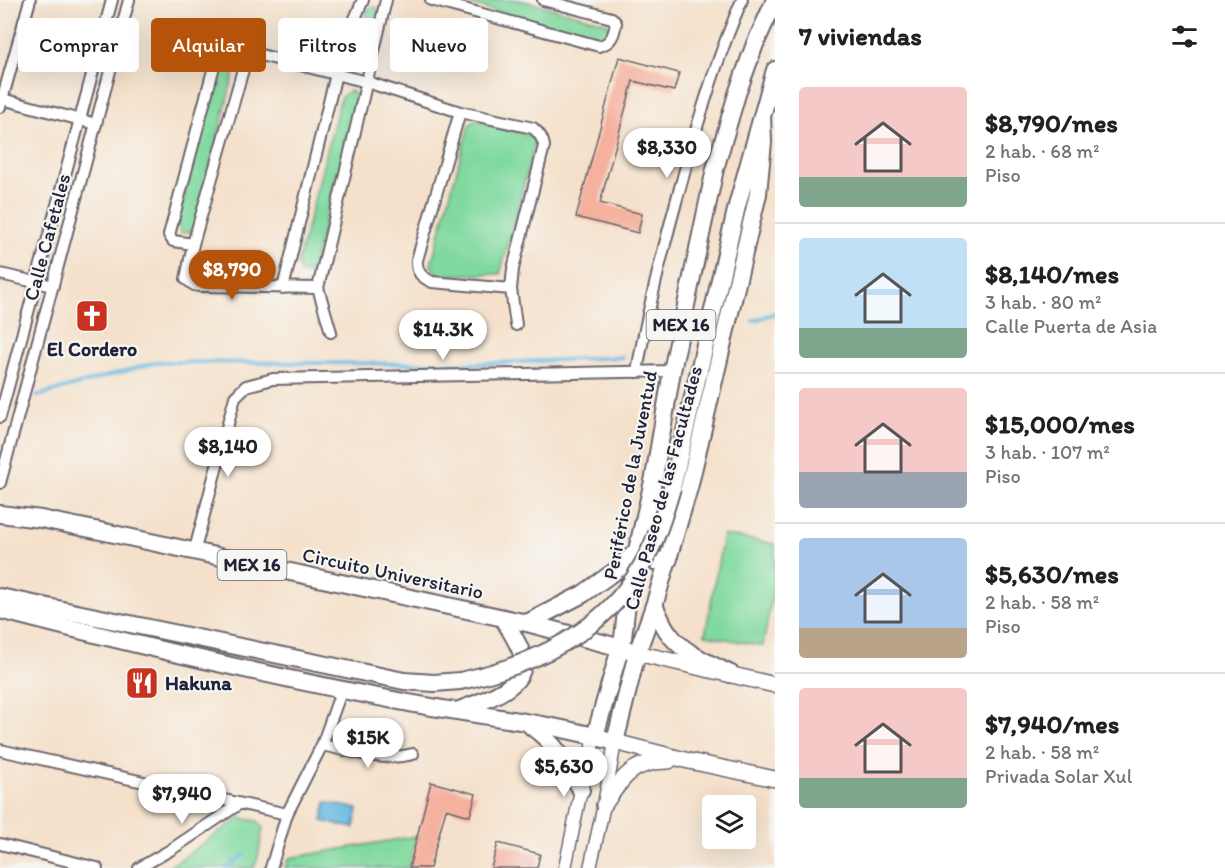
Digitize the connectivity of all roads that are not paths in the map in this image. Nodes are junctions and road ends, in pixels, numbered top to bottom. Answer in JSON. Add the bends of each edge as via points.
{"nodes":[{"id":1,"x":112,"y":0,"type":"edge"},
{"id":2,"x":129,"y":0,"type":"edge"},
{"id":3,"x":363,"y":0,"type":"edge"},
{"id":4,"x":386,"y":0,"type":"edge"},
{"id":5,"x":431,"y":0,"type":"edge"},
{"id":6,"x":543,"y":0,"type":"edge"},
{"id":7,"x":742,"y":0,"type":"edge"},
{"id":8,"x":775,"y":0,"type":"edge"},
{"id":9,"x":29,"y":1,"type":"edge"},
{"id":10,"x":266,"y":56,"type":"edge"},
{"id":11,"x":775,"y":70,"type":"edge"},
{"id":12,"x":212,"y":72,"type":"edge"},
{"id":13,"x":242,"y":72,"type":"edge"},
{"id":14,"x":336,"y":74,"type":"junction"},
{"id":15,"x":367,"y":82,"type":"junction"},
{"id":16,"x":1,"y":103,"type":"edge"},
{"id":17,"x":460,"y":112,"type":"junction"},
{"id":18,"x":762,"y":116,"type":"junction"},
{"id":19,"x":80,"y":120,"type":"junction"},
{"id":20,"x":96,"y":124,"type":"junction"},
{"id":21,"x":193,"y":244,"type":"junction"},
{"id":22,"x":0,"y":274,"type":"edge"},
{"id":23,"x":36,"y":282,"type":"junction"},
{"id":24,"x":53,"y":286,"type":"junction"},
{"id":25,"x":284,"y":288,"type":"junction"},
{"id":26,"x":318,"y":288,"type":"junction"},
{"id":27,"x":511,"y":289,"type":"junction"},
{"id":28,"x":516,"y":326,"type":"dead end"},
{"id":29,"x":331,"y":332,"type":"dead end"},
{"id":30,"x":672,"y":371,"type":"junction"},
{"id":31,"x":637,"y":372,"type":"junction"},
{"id":32,"x":5,"y":382,"type":"edge"},
{"id":33,"x":0,"y":417,"type":"edge"},
{"id":34,"x":0,"y":483,"type":"edge"},
{"id":35,"x":0,"y":514,"type":"edge"},
{"id":36,"x":195,"y":553,"type":"junction"},
{"id":37,"x":635,"y":555,"type":"junction"},
{"id":38,"x":669,"y":559,"type":"junction"},
{"id":39,"x":0,"y":597,"type":"edge"},
{"id":40,"x":654,"y":606,"type":"junction"},
{"id":41,"x":0,"y":610,"type":"edge"},
{"id":42,"x":503,"y":618,"type":"junction"},
{"id":43,"x":527,"y":623,"type":"junction"},
{"id":44,"x":620,"y":648,"type":"junction"},
{"id":45,"x":637,"y":653,"type":"junction"},
{"id":46,"x":731,"y":675,"type":"junction"},
{"id":47,"x":775,"y":685,"type":"edge"},
{"id":48,"x":342,"y":689,"type":"junction"},
{"id":49,"x":440,"y":708,"type":"junction"},
{"id":50,"x":528,"y":724,"type":"junction"},
{"id":51,"x":596,"y":736,"type":"junction"},
{"id":52,"x":615,"y":742,"type":"junction"},
{"id":53,"x":322,"y":745,"type":"junction"},
{"id":54,"x":0,"y":750,"type":"edge"},
{"id":55,"x":413,"y":754,"type":"dead end"},
{"id":56,"x":689,"y":761,"type":"junction"},
{"id":57,"x":775,"y":779,"type":"edge"},
{"id":58,"x":581,"y":790,"type":"junction"},
{"id":59,"x":239,"y":804,"type":"junction"},
{"id":60,"x":604,"y":805,"type":"junction"},
{"id":61,"x":287,"y":814,"type":"junction"},
{"id":62,"x":0,"y":844,"type":"edge"},
{"id":63,"x":97,"y":868,"type":"edge"},
{"id":64,"x":139,"y":868,"type":"edge"},
{"id":65,"x":271,"y":868,"type":"edge"},
{"id":66,"x":565,"y":868,"type":"edge"},
{"id":67,"x":590,"y":868,"type":"edge"}],
"edges":[{"from":1,"to":19,"type":"street","name":"Calle Cafetales"},
{"from":2,"to":20,"type":"street","name":"Calle Cafetales"},
{"from":3,"to":14,"type":"street"},
{"from":4,"to":15,"type":"street"},
{"from":5,"to":6,"type":"street","via":[[599,46],[614,35],[616,23],[612,18]]},
{"from":7,"to":31,"type":"street","via":[[722,48],[694,137],[646,318]]},
{"from":8,"to":30,"type":"highway","name":"Periférico de la Juventud","number":"MEX 16","via":[[751,54],[715,169]]},
{"from":9,"to":16,"type":"street"},
{"from":10,"to":14,"type":"street"},
{"from":11,"to":18,"type":"highway","number":"MEX 16"},
{"from":12,"to":21,"type":"street","via":[[169,235],[173,241]]},
{"from":13,"to":21,"type":"street"},
{"from":14,"to":15,"type":"street"},
{"from":14,"to":25,"type":"street"},
{"from":15,"to":17,"type":"street"},
{"from":15,"to":26,"type":"street"},
{"from":16,"to":19,"type":"street"},
{"from":17,"to":27,"type":"street","via":[[533,128],[543,140]]},
{"from":17,"to":27,"type":"street","via":[[417,271],[432,282]]},
{"from":18,"to":38,"type":"highway","name":"Calle Paseo de las Facultades","number":"MEX 16","via":[[758,194]]},
{"from":18,"to":39,"type":"highway","bridge":true,"via":[[660,526],[641,568],[622,594],[580,632],[515,667],[460,681],[434,683],[404,681]]},
{"from":19,"to":20,"type":"street"},
{"from":19,"to":23,"type":"street","name":"Calle Cafetales"},
{"from":20,"to":24,"type":"street","name":"Calle Cafetales"},
{"from":21,"to":25,"type":"street","via":[[186,279],[194,285]]},
{"from":22,"to":23,"type":"street"},
{"from":23,"to":24,"type":"street"},
{"from":23,"to":32,"type":"street","name":"Calle Cafetales"},
{"from":24,"to":34,"type":"street","name":"Calle Cafetales"},
{"from":25,"to":26,"type":"street"},
{"from":26,"to":29,"type":"street"},
{"from":27,"to":28,"type":"street"},
{"from":30,"to":31,"type":"street"},
{"from":30,"to":37,"type":"highway","name":"Periférico de la Juventud","number":"MEX 16","via":[[654,477]]},
{"from":31,"to":36,"type":"street","via":[[273,379],[246,386],[235,397]]},
{"from":32,"to":33,"type":"street","name":"Calle Cafetales"},
{"from":35,"to":36,"type":"highway","name":"Circuito Universitario","number":"MEX 16","via":[[68,524]]},
{"from":36,"to":42,"type":"highway","name":"Circuito Universitario","number":"MEX 16"},
{"from":37,"to":38,"type":"highway","via":[[647,561]]},
{"from":37,"to":43,"type":"highway","via":[[583,594]]},
{"from":37,"to":44,"type":"highway","name":"Periférico de la Juventud","number":"MEX 16"},
{"from":38,"to":40,"type":"highway","name":"Calle Paseo de las Facultades","number":"MEX 16"},
{"from":40,"to":45,"type":"highway","name":"Calle Paseo de las Facultades","number":"MEX 16"},
{"from":40,"to":46,"type":"highway","via":[[677,643]]},
{"from":41,"to":48,"type":"highway"},
{"from":42,"to":43,"type":"highway","name":"Circuito Universitario","number":"MEX 16"},
{"from":42,"to":49,"type":"highway","via":[[522,654],[521,672],[516,680],[503,692]]},
{"from":43,"to":44,"type":"highway","name":"Circuito Universitario","number":"MEX 16"},
{"from":44,"to":45,"type":"highway","name":"Circuito Universitario","number":"MEX 16"},
{"from":44,"to":51,"type":"highway","number":"MEX 16"},
{"from":45,"to":46,"type":"main road","name":"Circuito Universitario","number":"MEX 16"},
{"from":45,"to":52,"type":"highway","name":"Calle Paseo de las Facultades","number":"MEX 16"},
{"from":46,"to":47,"type":"main road","name":"Circuito Universitario","number":"MEX 16"},
{"from":48,"to":49,"type":"highway"},
{"from":48,"to":53,"type":"street"},
{"from":49,"to":50,"type":"highway"},
{"from":50,"to":51,"type":"highway"},
{"from":50,"to":58,"type":"highway","via":[[547,738],[566,761]]},
{"from":51,"to":52,"type":"highway"},
{"from":51,"to":58,"type":"street"},
{"from":52,"to":56,"type":"main road"},
{"from":52,"to":60,"type":"street","name":"Calle Paseo de las Facultades"},
{"from":53,"to":55,"type":"street","via":[[392,758]]},
{"from":53,"to":61,"type":"street"},
{"from":54,"to":59,"type":"street"},
{"from":56,"to":57,"type":"main road"},
{"from":56,"to":60,"type":"main road","via":[[649,763],[634,768]]},
{"from":58,"to":66,"type":"street"},
{"from":59,"to":61,"type":"street"},
{"from":59,"to":64,"type":"street"},
{"from":60,"to":67,"type":"street","name":"Calle Paseo de las Facultades"},
{"from":61,"to":65,"type":"street"},
{"from":62,"to":63,"type":"street"}]}
